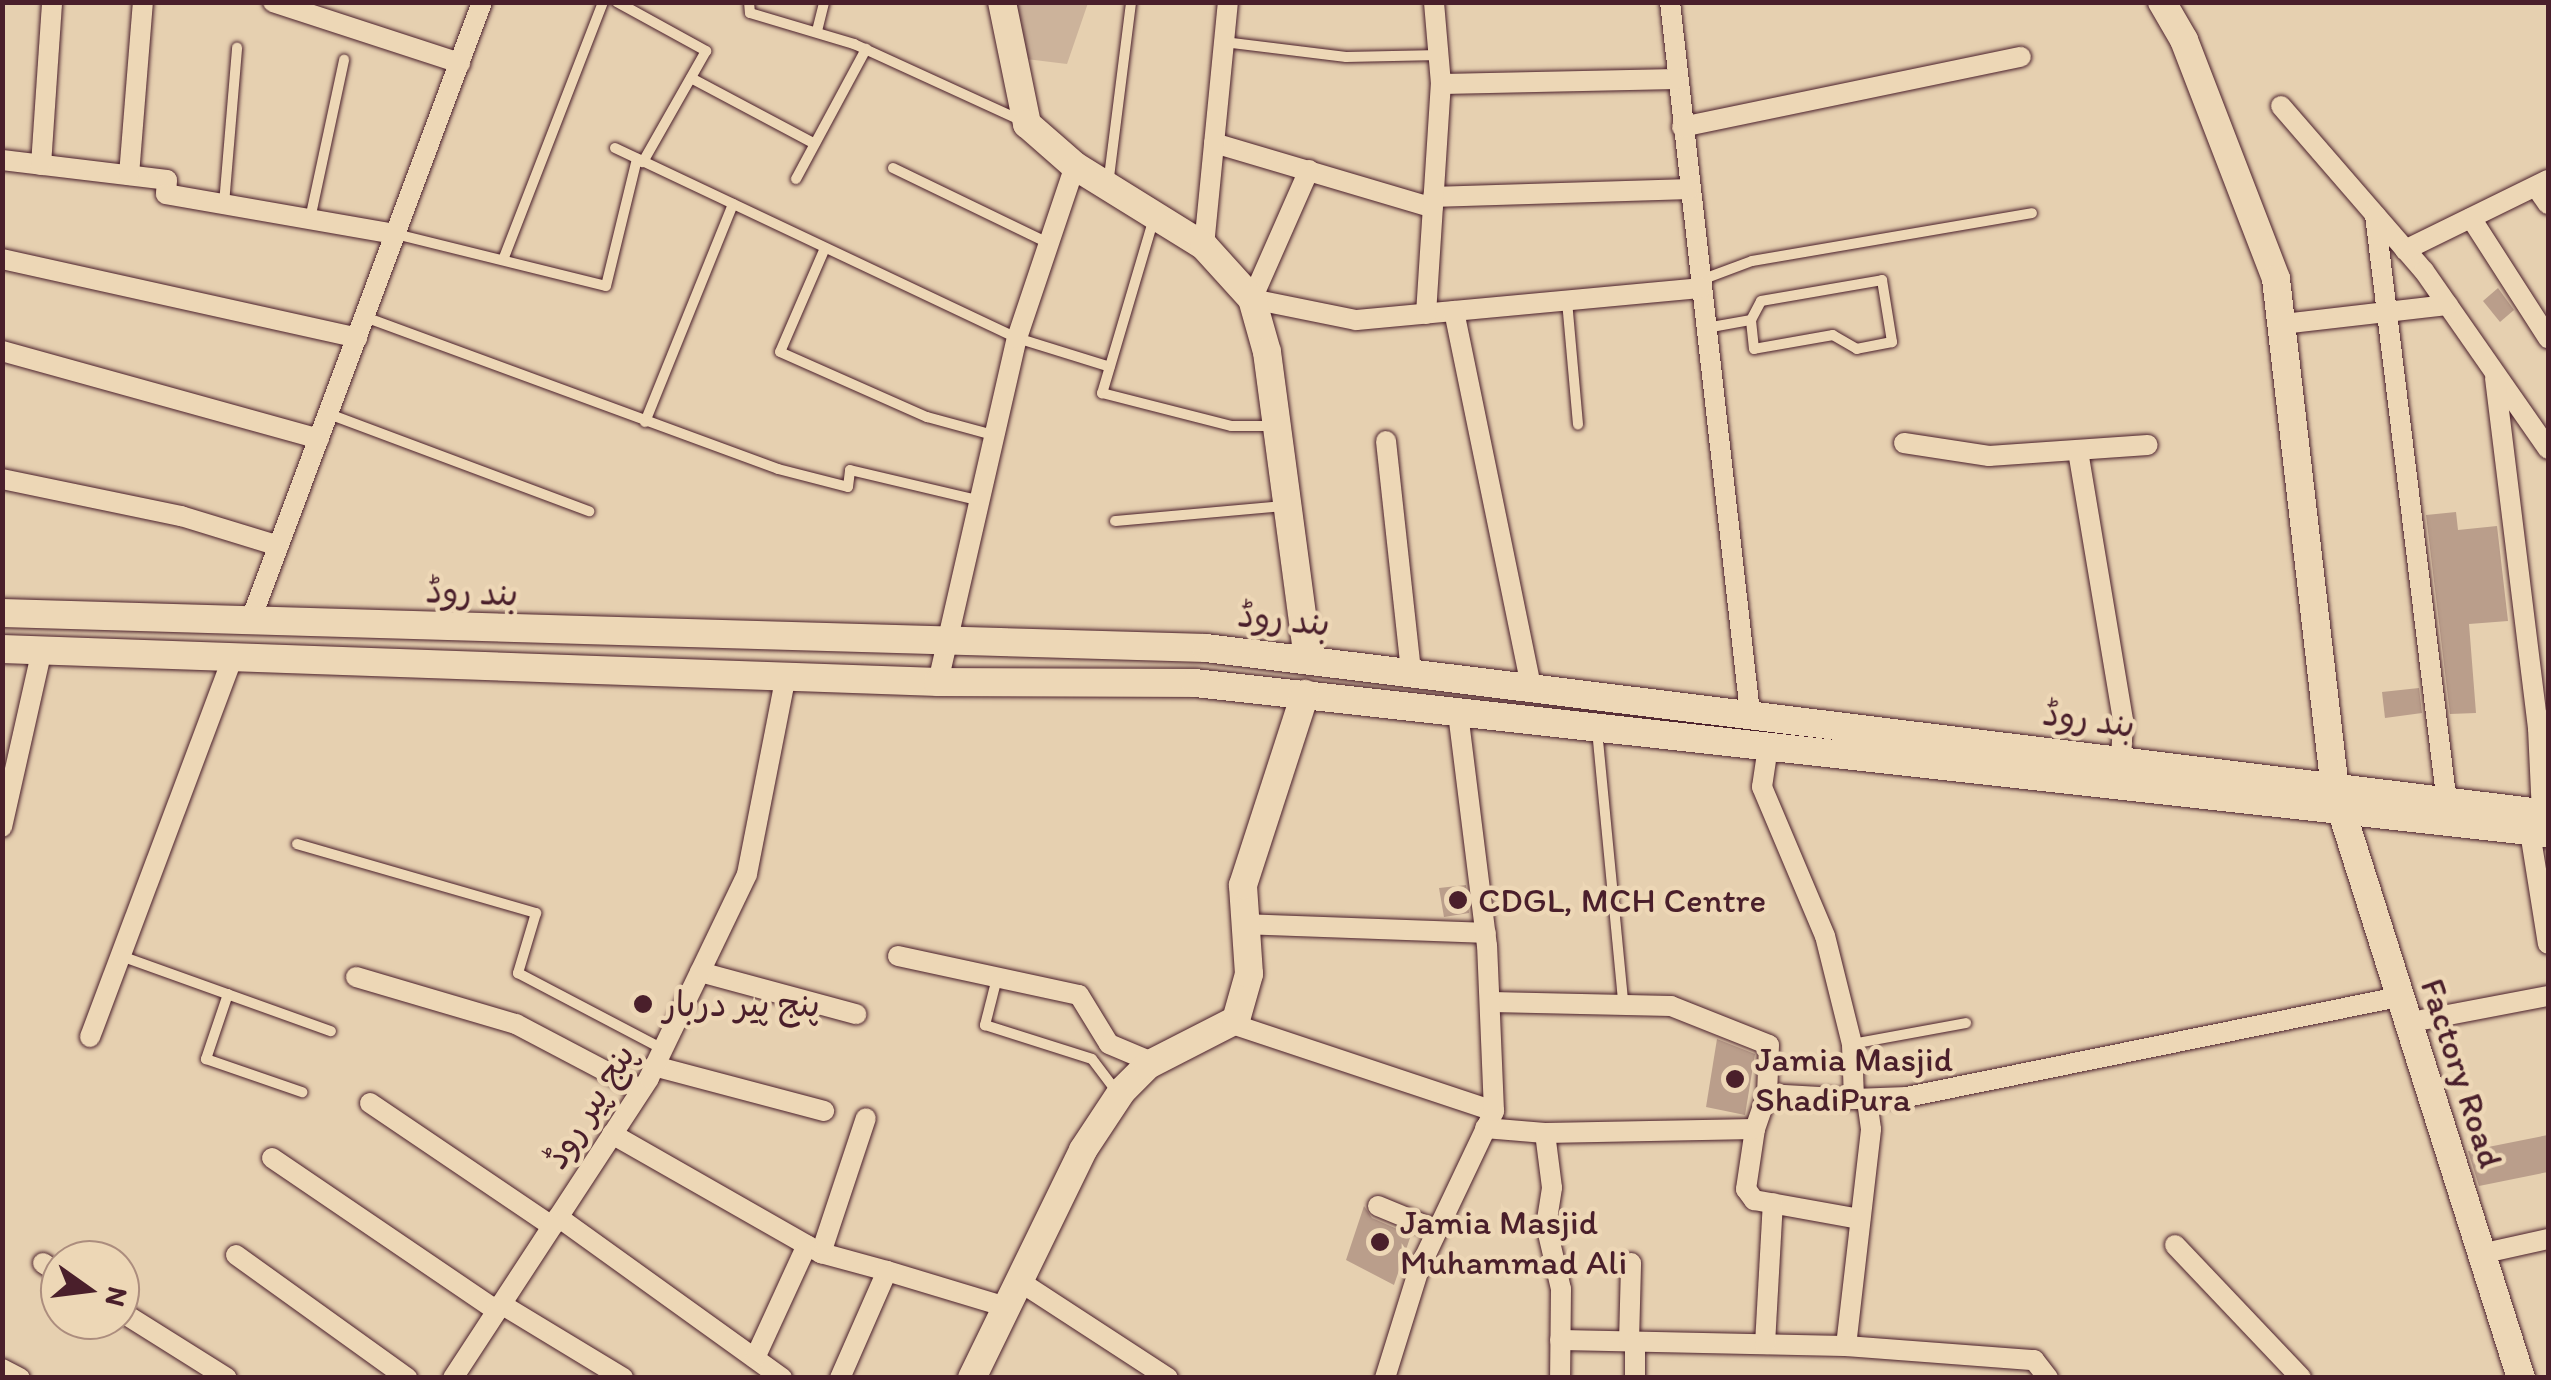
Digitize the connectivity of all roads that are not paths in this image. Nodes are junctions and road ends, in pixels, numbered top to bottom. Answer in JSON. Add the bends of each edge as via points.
{"nodes":[{"id":1,"x":52,"y":2,"type":"edge"},
{"id":2,"x":143,"y":2,"type":"edge"},
{"id":3,"x":272,"y":2,"type":"edge"},
{"id":4,"x":482,"y":2,"type":"edge"},
{"id":5,"x":604,"y":2,"type":"edge"},
{"id":6,"x":617,"y":2,"type":"edge"},
{"id":7,"x":749,"y":2,"type":"edge"},
{"id":8,"x":824,"y":2,"type":"edge"},
{"id":9,"x":1002,"y":2,"type":"edge"},
{"id":10,"x":1131,"y":2,"type":"edge"},
{"id":11,"x":1228,"y":2,"type":"edge"},
{"id":12,"x":1434,"y":2,"type":"edge"},
{"id":13,"x":1670,"y":2,"type":"edge"},
{"id":14,"x":2162,"y":2,"type":"edge"},
{"id":15,"x":817,"y":32,"type":"junction"},
{"id":16,"x":1224,"y":42,"type":"junction"},
{"id":17,"x":237,"y":48,"type":"dead end"},
{"id":18,"x":866,"y":49,"type":"junction"},
{"id":19,"x":1441,"y":55,"type":"junction"},
{"id":20,"x":2021,"y":57,"type":"dead end"},
{"id":21,"x":344,"y":60,"type":"dead end"},
{"id":22,"x":460,"y":64,"type":"junction"},
{"id":23,"x":690,"y":78,"type":"junction"},
{"id":24,"x":1678,"y":79,"type":"junction"},
{"id":25,"x":1441,"y":84,"type":"junction"},
{"id":26,"x":2280,"y":106,"type":"dead end"},
{"id":27,"x":1027,"y":124,"type":"junction"},
{"id":28,"x":1682,"y":127,"type":"junction"},
{"id":29,"x":815,"y":144,"type":"junction"},
{"id":30,"x":1214,"y":144,"type":"junction"},
{"id":31,"x":615,"y":148,"type":"dead end"},
{"id":32,"x":2,"y":160,"type":"edge"},
{"id":33,"x":640,"y":160,"type":"junction"},
{"id":34,"x":42,"y":165,"type":"junction"},
{"id":35,"x":1075,"y":166,"type":"junction"},
{"id":36,"x":893,"y":168,"type":"dead end"},
{"id":37,"x":1309,"y":170,"type":"junction"},
{"id":38,"x":129,"y":176,"type":"junction"},
{"id":39,"x":796,"y":179,"type":"dead end"},
{"id":40,"x":1108,"y":189,"type":"junction"},
{"id":41,"x":1689,"y":189,"type":"junction"},
{"id":42,"x":2544,"y":190,"type":"edge"},
{"id":43,"x":1433,"y":203,"type":"junction"},
{"id":44,"x":224,"y":204,"type":"junction"},
{"id":45,"x":733,"y":204,"type":"junction"},
{"id":46,"x":2032,"y":212,"type":"dead end"},
{"id":47,"x":2375,"y":215,"type":"junction"},
{"id":48,"x":1154,"y":217,"type":"junction"},
{"id":49,"x":2471,"y":218,"type":"junction"},
{"id":50,"x":310,"y":219,"type":"junction"},
{"id":51,"x":396,"y":234,"type":"junction"},
{"id":52,"x":1046,"y":242,"type":"junction"},
{"id":53,"x":1204,"y":246,"type":"junction"},
{"id":54,"x":825,"y":248,"type":"junction"},
{"id":55,"x":2406,"y":250,"type":"junction"},
{"id":56,"x":2,"y":259,"type":"edge"},
{"id":57,"x":503,"y":260,"type":"junction"},
{"id":58,"x":1700,"y":284,"type":"junction"},
{"id":59,"x":1252,"y":300,"type":"junction"},
{"id":60,"x":1567,"y":301,"type":"junction"},
{"id":61,"x":2448,"y":306,"type":"junction"},
{"id":62,"x":1454,"y":312,"type":"junction"},
{"id":63,"x":2387,"y":312,"type":"junction"},
{"id":64,"x":1426,"y":314,"type":"junction"},
{"id":65,"x":365,"y":317,"type":"junction"},
{"id":66,"x":1751,"y":320,"type":"junction"},
{"id":67,"x":2283,"y":324,"type":"junction"},
{"id":68,"x":1705,"y":328,"type":"junction"},
{"id":69,"x":357,"y":338,"type":"junction"},
{"id":70,"x":1017,"y":338,"type":"junction"},
{"id":71,"x":2548,"y":338,"type":"edge"},
{"id":72,"x":2,"y":351,"type":"edge"},
{"id":73,"x":1110,"y":367,"type":"junction"},
{"id":74,"x":2494,"y":372,"type":"junction"},
{"id":75,"x":328,"y":414,"type":"junction"},
{"id":76,"x":645,"y":422,"type":"junction"},
{"id":77,"x":1578,"y":425,"type":"dead end"},
{"id":78,"x":1278,"y":426,"type":"junction"},
{"id":79,"x":993,"y":435,"type":"junction"},
{"id":80,"x":319,"y":439,"type":"junction"},
{"id":81,"x":1386,"y":441,"type":"dead end"},
{"id":82,"x":1904,"y":443,"type":"dead end"},
{"id":83,"x":2148,"y":445,"type":"dead end"},
{"id":84,"x":2548,"y":449,"type":"edge"},
{"id":85,"x":2078,"y":451,"type":"junction"},
{"id":86,"x":2,"y":479,"type":"edge"},
{"id":87,"x":977,"y":500,"type":"junction"},
{"id":88,"x":1290,"y":506,"type":"junction"},
{"id":89,"x":589,"y":510,"type":"dead end"},
{"id":90,"x":1115,"y":521,"type":"dead end"},
{"id":91,"x":278,"y":546,"type":"junction"},
{"id":92,"x":2,"y":613,"type":"edge"},
{"id":93,"x":250,"y":622,"type":"junction"},
{"id":94,"x":941,"y":646,"type":"junction"},
{"id":95,"x":2,"y":649,"type":"edge"},
{"id":96,"x":42,"y":650,"type":"junction"},
{"id":97,"x":233,"y":656,"type":"junction"},
{"id":98,"x":1308,"y":658,"type":"junction"},
{"id":99,"x":1410,"y":671,"type":"junction"},
{"id":100,"x":786,"y":676,"type":"junction"},
{"id":101,"x":938,"y":682,"type":"junction"},
{"id":102,"x":1531,"y":686,"type":"junction"},
{"id":103,"x":1304,"y":694,"type":"junction"},
{"id":104,"x":1458,"y":712,"type":"junction"},
{"id":105,"x":1750,"y":713,"type":"junction"},
{"id":106,"x":2543,"y":724,"type":"edge"},
{"id":107,"x":1597,"y":729,"type":"junction"},
{"id":108,"x":1768,"y":746,"type":"junction"},
{"id":109,"x":2122,"y":761,"type":"junction"},
{"id":110,"x":2338,"y":803,"type":"junction"},
{"id":111,"x":2447,"y":804,"type":"junction"},
{"id":112,"x":2542,"y":823,"type":"edge"},
{"id":113,"x":2,"y":827,"type":"edge"},
{"id":114,"x":297,"y":844,"type":"dead end"},
{"id":115,"x":1244,"y":924,"type":"junction"},
{"id":116,"x":1486,"y":933,"type":"junction"},
{"id":117,"x":2548,"y":944,"type":"edge"},
{"id":118,"x":120,"y":956,"type":"junction"},
{"id":119,"x":898,"y":956,"type":"dead end"},
{"id":120,"x":700,"y":972,"type":"junction"},
{"id":121,"x":356,"y":977,"type":"dead end"},
{"id":122,"x":998,"y":977,"type":"junction"},
{"id":123,"x":228,"y":994,"type":"junction"},
{"id":124,"x":2548,"y":996,"type":"edge"},
{"id":125,"x":1623,"y":1000,"type":"junction"},
{"id":126,"x":1491,"y":1002,"type":"junction"},
{"id":127,"x":2402,"y":1010,"type":"junction"},
{"id":128,"x":856,"y":1014,"type":"dead end"},
{"id":129,"x":1966,"y":1023,"type":"dead end"},
{"id":130,"x":1232,"y":1024,"type":"junction"},
{"id":131,"x":331,"y":1031,"type":"dead end"},
{"id":132,"x":90,"y":1037,"type":"dead end"},
{"id":133,"x":1852,"y":1044,"type":"junction"},
{"id":134,"x":658,"y":1058,"type":"junction"},
{"id":135,"x":1154,"y":1062,"type":"junction"},
{"id":136,"x":641,"y":1090,"type":"junction"},
{"id":137,"x":302,"y":1092,"type":"dead end"},
{"id":138,"x":1766,"y":1094,"type":"junction"},
{"id":139,"x":1119,"y":1095,"type":"junction"},
{"id":140,"x":1860,"y":1099,"type":"junction"},
{"id":141,"x":370,"y":1103,"type":"dead end"},
{"id":142,"x":824,"y":1110,"type":"dead end"},
{"id":143,"x":866,"y":1118,"type":"dead end"},
{"id":144,"x":1490,"y":1119,"type":"junction"},
{"id":145,"x":1755,"y":1129,"type":"junction"},
{"id":146,"x":1545,"y":1133,"type":"junction"},
{"id":147,"x":612,"y":1134,"type":"junction"},
{"id":148,"x":272,"y":1158,"type":"dead end"},
{"id":149,"x":1772,"y":1203,"type":"junction"},
{"id":150,"x":1378,"y":1206,"type":"dead end"},
{"id":151,"x":1860,"y":1219,"type":"junction"},
{"id":152,"x":555,"y":1221,"type":"junction"},
{"id":153,"x":1436,"y":1230,"type":"junction"},
{"id":154,"x":2548,"y":1239,"type":"edge"},
{"id":155,"x":2175,"y":1245,"type":"dead end"},
{"id":156,"x":814,"y":1249,"type":"junction"},
{"id":157,"x":2480,"y":1254,"type":"junction"},
{"id":158,"x":236,"y":1255,"type":"dead end"},
{"id":159,"x":1632,"y":1264,"type":"dead end"},
{"id":160,"x":887,"y":1272,"type":"junction"},
{"id":161,"x":1012,"y":1294,"type":"junction"},
{"id":162,"x":499,"y":1307,"type":"junction"},
{"id":163,"x":140,"y":1324,"type":"edge"},
{"id":164,"x":1560,"y":1340,"type":"junction"},
{"id":165,"x":1632,"y":1342,"type":"junction"},
{"id":166,"x":1766,"y":1344,"type":"junction"},
{"id":167,"x":1846,"y":1346,"type":"junction"},
{"id":168,"x":756,"y":1358,"type":"junction"},
{"id":169,"x":2,"y":1370,"type":"edge"},
{"id":170,"x":20,"y":1378,"type":"edge"},
{"id":171,"x":226,"y":1378,"type":"edge"},
{"id":172,"x":407,"y":1378,"type":"edge"},
{"id":173,"x":453,"y":1378,"type":"edge"},
{"id":174,"x":623,"y":1378,"type":"edge"},
{"id":175,"x":782,"y":1378,"type":"edge"},
{"id":176,"x":840,"y":1378,"type":"edge"},
{"id":177,"x":972,"y":1378,"type":"edge"},
{"id":178,"x":1168,"y":1378,"type":"edge"},
{"id":179,"x":1385,"y":1378,"type":"edge"},
{"id":180,"x":1560,"y":1378,"type":"edge"},
{"id":181,"x":1635,"y":1378,"type":"edge"},
{"id":182,"x":2048,"y":1378,"type":"edge"},
{"id":183,"x":2302,"y":1378,"type":"edge"},
{"id":184,"x":2521,"y":1378,"type":"edge"}],
"edges":[{"from":1,"to":34,"type":"street"},
{"from":2,"to":38,"type":"street"},
{"from":3,"to":22,"type":"street"},
{"from":4,"to":22,"type":"street"},
{"from":5,"to":57,"type":"lane"},
{"from":6,"to":23,"type":"lane","via":[[706,51]]},
{"from":7,"to":15,"type":"lane","via":[[750,13]]},
{"from":8,"to":15,"type":"lane"},
{"from":9,"to":27,"type":"main road"},
{"from":10,"to":40,"type":"lane"},
{"from":11,"to":16,"type":"street"},
{"from":12,"to":19,"type":"street"},
{"from":13,"to":24,"type":"street"},
{"from":14,"to":67,"type":"main road","name":"Factory Road","via":[[2184,40],[2269,260]]},
{"from":15,"to":18,"type":"lane"},
{"from":16,"to":19,"type":"lane","via":[[1346,58]]},
{"from":16,"to":30,"type":"street"},
{"from":17,"to":44,"type":"lane"},
{"from":18,"to":27,"type":"lane"},
{"from":18,"to":29,"type":"lane"},
{"from":19,"to":25,"type":"street"},
{"from":20,"to":28,"type":"street"},
{"from":21,"to":50,"type":"lane"},
{"from":22,"to":51,"type":"street"},
{"from":23,"to":29,"type":"lane"},
{"from":23,"to":33,"type":"lane"},
{"from":24,"to":25,"type":"street"},
{"from":24,"to":28,"type":"street"},
{"from":25,"to":43,"type":"street"},
{"from":26,"to":47,"type":"street"},
{"from":27,"to":35,"type":"main road"},
{"from":28,"to":41,"type":"street"},
{"from":29,"to":39,"type":"lane"},
{"from":30,"to":37,"type":"street"},
{"from":30,"to":53,"type":"street"},
{"from":31,"to":33,"type":"lane"},
{"from":32,"to":34,"type":"street"},
{"from":33,"to":45,"type":"lane"},
{"from":33,"to":57,"type":"lane","via":[[606,286]]},
{"from":34,"to":38,"type":"street"},
{"from":35,"to":40,"type":"main road"},
{"from":35,"to":52,"type":"street"},
{"from":36,"to":52,"type":"lane"},
{"from":37,"to":43,"type":"street"},
{"from":37,"to":59,"type":"street"},
{"from":38,"to":44,"type":"street","via":[[167,180],[166,194]]},
{"from":40,"to":48,"type":"main road"},
{"from":41,"to":43,"type":"street"},
{"from":41,"to":58,"type":"street"},
{"from":42,"to":49,"type":"street"},
{"from":43,"to":64,"type":"street"},
{"from":44,"to":50,"type":"street"},
{"from":45,"to":54,"type":"lane"},
{"from":45,"to":76,"type":"lane"},
{"from":46,"to":58,"type":"lane","via":[[1752,261]]},
{"from":47,"to":55,"type":"street"},
{"from":47,"to":63,"type":"street"},
{"from":48,"to":53,"type":"main road"},
{"from":48,"to":73,"type":"lane"},
{"from":49,"to":55,"type":"street"},
{"from":49,"to":71,"type":"street"},
{"from":50,"to":51,"type":"street"},
{"from":51,"to":57,"type":"lane"},
{"from":51,"to":65,"type":"street"},
{"from":52,"to":70,"type":"street"},
{"from":53,"to":59,"type":"main road"},
{"from":54,"to":70,"type":"lane"},
{"from":54,"to":79,"type":"lane","via":[[780,352],[927,416]]},
{"from":55,"to":61,"type":"street"},
{"from":56,"to":69,"type":"street"},
{"from":58,"to":60,"type":"street"},
{"from":58,"to":68,"type":"street"},
{"from":59,"to":64,"type":"street","via":[[1356,320]]},
{"from":59,"to":78,"type":"main road"},
{"from":60,"to":62,"type":"street"},
{"from":60,"to":77,"type":"lane"},
{"from":61,"to":63,"type":"street"},
{"from":61,"to":74,"type":"street"},
{"from":62,"to":64,"type":"street"},
{"from":62,"to":102,"type":"street"},
{"from":63,"to":67,"type":"street"},
{"from":63,"to":111,"type":"street"},
{"from":65,"to":69,"type":"street"},
{"from":65,"to":76,"type":"lane"},
{"from":66,"to":66,"type":"lane","via":[[1761,300],[1882,280],[1892,342],[1857,349],[1833,335],[1754,348]]},
{"from":66,"to":68,"type":"lane"},
{"from":67,"to":110,"type":"main road","name":"Factory Road"},
{"from":68,"to":105,"type":"street"},
{"from":69,"to":75,"type":"street"},
{"from":70,"to":73,"type":"lane"},
{"from":70,"to":79,"type":"street"},
{"from":72,"to":80,"type":"street"},
{"from":73,"to":78,"type":"lane","via":[[1102,393],[1231,426]]},
{"from":74,"to":84,"type":"street"},
{"from":74,"to":106,"type":"street"},
{"from":75,"to":80,"type":"street"},
{"from":75,"to":89,"type":"lane"},
{"from":76,"to":87,"type":"lane","via":[[848,487],[850,470]]},
{"from":78,"to":88,"type":"main road"},
{"from":79,"to":87,"type":"street"},
{"from":80,"to":91,"type":"street"},
{"from":81,"to":99,"type":"street"},
{"from":82,"to":85,"type":"street","via":[[1988,456]]},
{"from":83,"to":85,"type":"street"},
{"from":85,"to":109,"type":"street","via":[[2123,721]]},
{"from":86,"to":91,"type":"street","via":[[181,516]]},
{"from":87,"to":94,"type":"street"},
{"from":88,"to":90,"type":"lane"},
{"from":88,"to":98,"type":"main road"},
{"from":91,"to":93,"type":"street"},
{"from":92,"to":93,"type":"main road","name":"بند روڈ"},
{"from":93,"to":94,"type":"main road","name":"بند روڈ"},
{"from":94,"to":98,"type":"main road","name":"بند روڈ","via":[[1206,648]]},
{"from":94,"to":101,"type":"street"},
{"from":95,"to":96,"type":"main road","name":"بند روڈ"},
{"from":96,"to":97,"type":"main road","name":"بند روڈ"},
{"from":96,"to":113,"type":"street"},
{"from":97,"to":100,"type":"main road","name":"بند روڈ"},
{"from":97,"to":118,"type":"street"},
{"from":98,"to":99,"type":"main road","name":"بند روڈ"},
{"from":99,"to":102,"type":"main road","name":"بند روڈ"},
{"from":100,"to":101,"type":"main road","name":"بند روڈ"},
{"from":100,"to":120,"type":"street","name":"پنج پیر روڈ","via":[[746,874]]},
{"from":101,"to":103,"type":"main road","name":"بند روڈ","via":[[1137,681]]},
{"from":102,"to":105,"type":"main road","name":"بند روڈ"},
{"from":103,"to":104,"type":"main road","name":"بند روڈ"},
{"from":103,"to":115,"type":"main road","via":[[1243,885]]},
{"from":104,"to":107,"type":"main road","name":"بند روڈ"},
{"from":104,"to":116,"type":"street"},
{"from":105,"to":109,"type":"main road","name":"بند روڈ"},
{"from":106,"to":112,"type":"street"},
{"from":107,"to":108,"type":"main road","name":"بند روڈ"},
{"from":107,"to":125,"type":"lane"},
{"from":108,"to":110,"type":"main road","name":"بند روڈ"},
{"from":108,"to":133,"type":"street","via":[[1762,787],[1809,883]]},
{"from":109,"to":110,"type":"main road","name":"بند روڈ"},
{"from":110,"to":111,"type":"main road","name":"بند روڈ"},
{"from":110,"to":112,"type":"main road","name":"بند روڈ"},
{"from":110,"to":127,"type":"main road","name":"Factory Road"},
{"from":111,"to":112,"type":"main road","name":"بند روڈ"},
{"from":112,"to":117,"type":"street"},
{"from":114,"to":134,"type":"lane","via":[[536,913],[518,973]]},
{"from":115,"to":116,"type":"street"},
{"from":115,"to":130,"type":"main road","via":[[1249,974]]},
{"from":116,"to":126,"type":"street"},
{"from":118,"to":123,"type":"lane"},
{"from":118,"to":132,"type":"street"},
{"from":119,"to":122,"type":"street"},
{"from":120,"to":128,"type":"street"},
{"from":120,"to":134,"type":"street","name":"پنج پیر روڈ"},
{"from":121,"to":136,"type":"street","via":[[516,1024]]},
{"from":122,"to":135,"type":"street","via":[[1079,995],[1109,1044]]},
{"from":122,"to":139,"type":"lane","via":[[984,1025],[1092,1058]]},
{"from":123,"to":131,"type":"lane"},
{"from":123,"to":137,"type":"lane","via":[[206,1059]]},
{"from":124,"to":127,"type":"street"},
{"from":125,"to":126,"type":"street"},
{"from":125,"to":138,"type":"street","via":[[1671,1006],[1770,1045]]},
{"from":126,"to":144,"type":"street"},
{"from":127,"to":140,"type":"street","via":[[1907,1097]]},
{"from":127,"to":157,"type":"main road","name":"Factory Road"},
{"from":129,"to":133,"type":"lane"},
{"from":130,"to":135,"type":"main road"},
{"from":130,"to":144,"type":"street"},
{"from":133,"to":140,"type":"street"},
{"from":134,"to":136,"type":"street","name":"پنج پیر روڈ"},
{"from":134,"to":142,"type":"street"},
{"from":135,"to":139,"type":"main road"},
{"from":136,"to":147,"type":"street","name":"پنج پیر روڈ"},
{"from":138,"to":140,"type":"street"},
{"from":138,"to":145,"type":"street"},
{"from":139,"to":161,"type":"main road","via":[[1083,1150]]},
{"from":140,"to":151,"type":"street"},
{"from":141,"to":152,"type":"street"},
{"from":143,"to":156,"type":"street"},
{"from":144,"to":146,"type":"street"},
{"from":144,"to":153,"type":"street"},
{"from":145,"to":146,"type":"street"},
{"from":145,"to":149,"type":"street","via":[[1746,1189],[1754,1200]]},
{"from":146,"to":164,"type":"street"},
{"from":147,"to":152,"type":"street","name":"پنج پیر روڈ"},
{"from":147,"to":156,"type":"street"},
{"from":148,"to":162,"type":"street"},
{"from":149,"to":151,"type":"street"},
{"from":149,"to":166,"type":"street"},
{"from":150,"to":153,"type":"street"},
{"from":151,"to":167,"type":"street"},
{"from":152,"to":162,"type":"street","name":"پنج پیر روڈ"},
{"from":152,"to":168,"type":"street"},
{"from":153,"to":179,"type":"street"},
{"from":154,"to":157,"type":"street"},
{"from":155,"to":183,"type":"street"},
{"from":156,"to":160,"type":"street"},
{"from":156,"to":168,"type":"street"},
{"from":157,"to":184,"type":"main road","name":"Factory Road"},
{"from":158,"to":172,"type":"street"},
{"from":159,"to":165,"type":"street"},
{"from":160,"to":161,"type":"street"},
{"from":160,"to":176,"type":"street"},
{"from":161,"to":177,"type":"main road"},
{"from":161,"to":178,"type":"street"},
{"from":162,"to":173,"type":"street","name":"پنج پیر روڈ"},
{"from":162,"to":174,"type":"street"},
{"from":163,"to":171,"type":"street"},
{"from":164,"to":165,"type":"street"},
{"from":164,"to":180,"type":"street"},
{"from":165,"to":166,"type":"street"},
{"from":165,"to":181,"type":"street"},
{"from":166,"to":167,"type":"street"},
{"from":167,"to":182,"type":"street","via":[[2034,1360]]},
{"from":168,"to":175,"type":"street"},
{"from":169,"to":170,"type":"street"}]}
